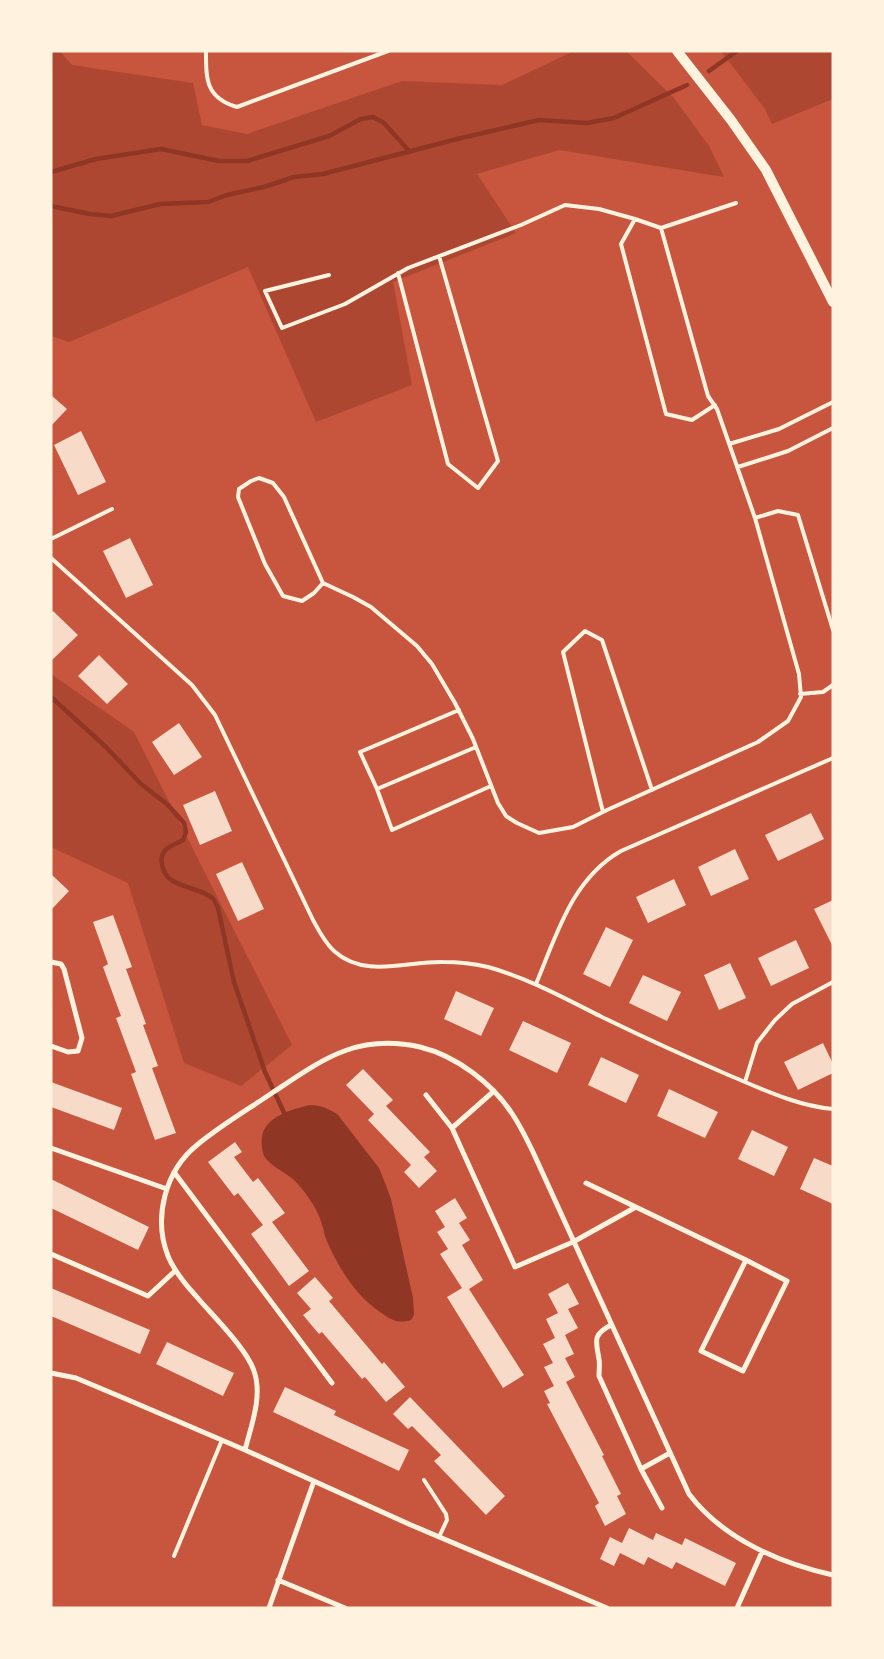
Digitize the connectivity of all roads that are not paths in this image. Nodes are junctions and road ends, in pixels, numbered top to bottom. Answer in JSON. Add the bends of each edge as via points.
{"nodes":[{"id":1,"x":206,"y":51,"type":"edge"},
{"id":2,"x":388,"y":51,"type":"edge"},
{"id":3,"x":677,"y":51,"type":"edge"},
{"id":4,"x":736,"y":203,"type":"dead end"},
{"id":5,"x":635,"y":219,"type":"junction"},
{"id":6,"x":661,"y":228,"type":"junction"},
{"id":7,"x":440,"y":256,"type":"junction"},
{"id":8,"x":329,"y":274,"type":"dead end"},
{"id":9,"x":398,"y":274,"type":"junction"},
{"id":10,"x":833,"y":302,"type":"edge"},
{"id":11,"x":833,"y":402,"type":"edge"},
{"id":12,"x":715,"y":405,"type":"junction"},
{"id":13,"x":833,"y":428,"type":"edge"},
{"id":14,"x":729,"y":444,"type":"junction"},
{"id":15,"x":738,"y":467,"type":"junction"},
{"id":16,"x":112,"y":509,"type":"dead end"},
{"id":17,"x":755,"y":518,"type":"junction"},
{"id":18,"x":51,"y":540,"type":"edge"},
{"id":19,"x":51,"y":558,"type":"edge"},
{"id":20,"x":323,"y":583,"type":"junction"},
{"id":21,"x":833,"y":630,"type":"edge"},
{"id":22,"x":833,"y":685,"type":"edge"},
{"id":23,"x":800,"y":694,"type":"junction"},
{"id":24,"x":459,"y":710,"type":"junction"},
{"id":25,"x":476,"y":747,"type":"junction"},
{"id":26,"x":833,"y":758,"type":"edge"},
{"id":27,"x":491,"y":786,"type":"junction"},
{"id":28,"x":376,"y":789,"type":"junction"},
{"id":29,"x":652,"y":790,"type":"junction"},
{"id":30,"x":602,"y":812,"type":"junction"},
{"id":31,"x":51,"y":962,"type":"edge"},
{"id":32,"x":833,"y":982,"type":"edge"},
{"id":33,"x":536,"y":984,"type":"junction"},
{"id":34,"x":51,"y":1046,"type":"edge"},
{"id":35,"x":745,"y":1082,"type":"junction"},
{"id":36,"x":494,"y":1091,"type":"junction"},
{"id":37,"x":426,"y":1095,"type":"dead end"},
{"id":38,"x":833,"y":1109,"type":"edge"},
{"id":39,"x":452,"y":1128,"type":"junction"},
{"id":40,"x":51,"y":1148,"type":"edge"},
{"id":41,"x":174,"y":1172,"type":"junction"},
{"id":42,"x":586,"y":1183,"type":"dead end"},
{"id":43,"x":167,"y":1189,"type":"junction"},
{"id":44,"x":636,"y":1207,"type":"junction"},
{"id":45,"x":573,"y":1242,"type":"junction"},
{"id":46,"x":51,"y":1254,"type":"edge"},
{"id":47,"x":746,"y":1260,"type":"junction"},
{"id":48,"x":176,"y":1271,"type":"junction"},
{"id":49,"x":611,"y":1325,"type":"junction"},
{"id":50,"x":51,"y":1373,"type":"edge"},
{"id":51,"x":332,"y":1383,"type":"dead end"},
{"id":52,"x":222,"y":1440,"type":"junction"},
{"id":53,"x":245,"y":1450,"type":"junction"},
{"id":54,"x":670,"y":1453,"type":"junction"},
{"id":55,"x":641,"y":1469,"type":"junction"},
{"id":56,"x":314,"y":1480,"type":"junction"},
{"id":57,"x":424,"y":1480,"type":"dead end"},
{"id":58,"x":662,"y":1508,"type":"dead end"},
{"id":59,"x":439,"y":1537,"type":"junction"},
{"id":60,"x":762,"y":1552,"type":"junction"},
{"id":61,"x":174,"y":1556,"type":"dead end"},
{"id":62,"x":833,"y":1575,"type":"edge"},
{"id":63,"x":278,"y":1580,"type":"junction"},
{"id":64,"x":269,"y":1608,"type":"edge"},
{"id":65,"x":345,"y":1608,"type":"edge"},
{"id":66,"x":607,"y":1608,"type":"edge"},
{"id":67,"x":737,"y":1608,"type":"edge"}],
"edges":[{"from":1,"to":2,"type":"lane","via":[[206,76],[213,94],[223,103],[237,107]]},
{"from":3,"to":10,"type":"main road","via":[[766,170]]},
{"from":4,"to":6,"type":"lane"},
{"from":5,"to":6,"type":"lane"},
{"from":5,"to":7,"type":"lane","via":[[599,209],[566,205]]},
{"from":5,"to":12,"type":"lane","via":[[621,244],[666,414],[692,420]]},
{"from":6,"to":12,"type":"lane","via":[[708,396]]},
{"from":7,"to":9,"type":"lane"},
{"from":7,"to":9,"type":"lane","via":[[498,461],[478,488],[448,464]]},
{"from":8,"to":9,"type":"lane","via":[[265,291],[282,328],[345,304]]},
{"from":11,"to":14,"type":"lane","via":[[779,429]]},
{"from":12,"to":14,"type":"lane"},
{"from":13,"to":15,"type":"lane","via":[[788,451]]},
{"from":14,"to":15,"type":"lane"},
{"from":15,"to":17,"type":"lane"},
{"from":16,"to":18,"type":"lane"},
{"from":17,"to":21,"type":"lane","via":[[778,511],[798,515]]},
{"from":17,"to":23,"type":"lane","via":[[799,674]]},
{"from":19,"to":33,"type":"lane","via":[[192,684],[215,715],[313,920],[335,952],[366,967],[443,962],[488,967]]},
{"from":20,"to":20,"type":"lane","via":[[284,497],[273,483],[259,478],[239,489],[238,497],[253,537],[283,596],[302,601]]},
{"from":20,"to":24,"type":"lane","via":[[371,607],[417,646],[432,664]]},
{"from":22,"to":23,"type":"lane","via":[[823,692]]},
{"from":23,"to":29,"type":"lane","via":[[788,721],[758,742]]},
{"from":24,"to":25,"type":"lane"},
{"from":24,"to":28,"type":"lane","via":[[360,752]]},
{"from":25,"to":27,"type":"lane"},
{"from":25,"to":28,"type":"lane"},
{"from":26,"to":33,"type":"lane","via":[[608,859],[581,886],[568,908]]},
{"from":27,"to":28,"type":"lane","via":[[392,830]]},
{"from":27,"to":30,"type":"lane","via":[[506,816],[539,833],[573,827]]},
{"from":29,"to":30,"type":"lane"},
{"from":29,"to":30,"type":"lane","via":[[602,640],[585,631],[563,652]]},
{"from":31,"to":34,"type":"street","via":[[61,964],[64,969],[82,1038],[78,1051]]},
{"from":32,"to":35,"type":"lane","via":[[792,1004],[775,1020],[757,1043]]},
{"from":33,"to":35,"type":"lane","via":[[661,1046]]},
{"from":35,"to":38,"type":"lane","via":[[818,1108]]},
{"from":36,"to":39,"type":"street"},
{"from":36,"to":41,"type":"street","via":[[452,1060],[423,1048],[369,1044],[343,1050],[322,1060],[196,1145]]},
{"from":36,"to":45,"type":"street","via":[[523,1132]]},
{"from":37,"to":39,"type":"street"},
{"from":39,"to":45,"type":"street","via":[[515,1267]]},
{"from":40,"to":43,"type":"street"},
{"from":41,"to":43,"type":"street"},
{"from":41,"to":51,"type":"street"},
{"from":42,"to":44,"type":"street"},
{"from":43,"to":48,"type":"street","via":[[161,1226],[168,1256]]},
{"from":44,"to":45,"type":"street"},
{"from":44,"to":47,"type":"street"},
{"from":45,"to":49,"type":"street"},
{"from":46,"to":48,"type":"street","via":[[148,1296]]},
{"from":47,"to":47,"type":"street","via":[[787,1281],[743,1371],[701,1351]]},
{"from":48,"to":53,"type":"street","via":[[244,1352],[255,1372],[257,1399]]},
{"from":49,"to":54,"type":"street"},
{"from":49,"to":55,"type":"street","via":[[597,1338],[599,1376]]},
{"from":50,"to":52,"type":"street","via":[[76,1378]]},
{"from":52,"to":53,"type":"street"},
{"from":52,"to":61,"type":"lane"},
{"from":53,"to":56,"type":"street"},
{"from":54,"to":55,"type":"street"},
{"from":54,"to":60,"type":"street","via":[[697,1505]]},
{"from":55,"to":58,"type":"street"},
{"from":56,"to":59,"type":"street"},
{"from":56,"to":63,"type":"street"},
{"from":57,"to":59,"type":"lane","via":[[446,1514]]},
{"from":59,"to":66,"type":"street"},
{"from":60,"to":62,"type":"street","via":[[800,1567]]},
{"from":60,"to":67,"type":"street"},
{"from":63,"to":64,"type":"street"},
{"from":63,"to":65,"type":"street"}]}
